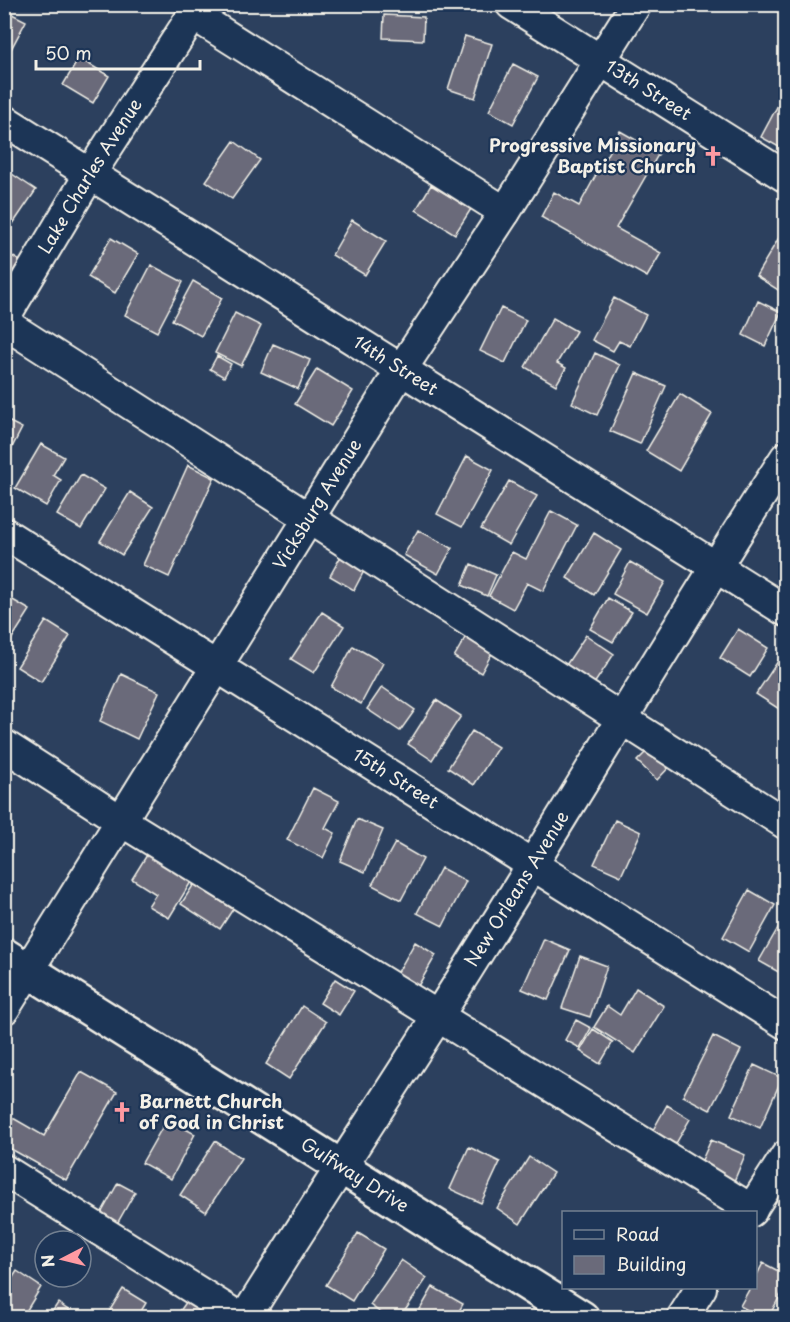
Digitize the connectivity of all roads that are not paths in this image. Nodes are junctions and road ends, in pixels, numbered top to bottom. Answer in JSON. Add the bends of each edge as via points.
{"nodes":[{"id":1,"x":511,"y":4,"type":"edge"},
{"id":2,"x":636,"y":4,"type":"edge"},
{"id":3,"x":197,"y":10,"type":"edge"},
{"id":4,"x":601,"y":61,"type":"junction"},
{"id":5,"x":4,"y":120,"type":"edge"},
{"id":6,"x":90,"y":174,"type":"junction"},
{"id":7,"x":786,"y":177,"type":"edge"},
{"id":8,"x":505,"y":212,"type":"junction"},
{"id":9,"x":4,"y":318,"type":"edge"},
{"id":10,"x":4,"y":323,"type":"edge"},
{"id":11,"x":401,"y":369,"type":"junction"},
{"id":12,"x":786,"y":457,"type":"edge"},
{"id":13,"x":310,"y":519,"type":"junction"},
{"id":14,"x":4,"y":533,"type":"edge"},
{"id":15,"x":714,"y":567,"type":"junction"},
{"id":16,"x":786,"y":611,"type":"edge"},
{"id":17,"x":218,"y":667,"type":"junction"},
{"id":18,"x":622,"y":719,"type":"junction"},
{"id":19,"x":4,"y":745,"type":"edge"},
{"id":20,"x":123,"y":822,"type":"junction"},
{"id":21,"x":786,"y":824,"type":"edge"},
{"id":22,"x":531,"y":864,"type":"junction"},
{"id":23,"x":16,"y":962,"type":"edge"},
{"id":24,"x":4,"y":1009,"type":"edge"},
{"id":25,"x":438,"y":1016,"type":"junction"},
{"id":26,"x":786,"y":1024,"type":"edge"},
{"id":27,"x":786,"y":1156,"type":"edge"},
{"id":28,"x":340,"y":1165,"type":"junction"},
{"id":29,"x":4,"y":1170,"type":"edge"},
{"id":30,"x":751,"y":1211,"type":"edge"},
{"id":31,"x":700,"y":1289,"type":"edge"},
{"id":32,"x":240,"y":1317,"type":"edge"},
{"id":33,"x":245,"y":1317,"type":"edge"},
{"id":34,"x":582,"y":1317,"type":"edge"},
{"id":35,"x":682,"y":1317,"type":"edge"}],
"edges":[{"from":1,"to":4,"type":"street","name":"13th Street"},
{"from":2,"to":4,"type":"street","name":"Vicksburg Avenue"},
{"from":3,"to":6,"type":"street","name":"Lake Charles Avenue"},
{"from":3,"to":8,"type":"street"},
{"from":4,"to":7,"type":"street","name":"13th Street"},
{"from":4,"to":8,"type":"street","name":"Vicksburg Avenue"},
{"from":5,"to":6,"type":"street","name":"14th Street"},
{"from":6,"to":9,"type":"street","name":"Lake Charles Avenue"},
{"from":6,"to":11,"type":"street","name":"14th Street"},
{"from":8,"to":11,"type":"street","name":"Vicksburg Avenue"},
{"from":10,"to":13,"type":"street"},
{"from":11,"to":13,"type":"street","name":"Vicksburg Avenue"},
{"from":11,"to":15,"type":"street","name":"14th Street"},
{"from":12,"to":15,"type":"street","name":"New Orleans Avenue"},
{"from":13,"to":17,"type":"street","name":"Vicksburg Avenue"},
{"from":13,"to":18,"type":"street"},
{"from":14,"to":17,"type":"street","name":"15th Street"},
{"from":15,"to":16,"type":"street","name":"14th Street"},
{"from":15,"to":18,"type":"street","name":"New Orleans Avenue"},
{"from":17,"to":20,"type":"street","name":"Vicksburg Avenue"},
{"from":17,"to":22,"type":"street","name":"15th Street"},
{"from":18,"to":21,"type":"street"},
{"from":18,"to":22,"type":"street","name":"New Orleans Avenue"},
{"from":19,"to":20,"type":"street"},
{"from":20,"to":23,"type":"street","name":"Vicksburg Avenue"},
{"from":20,"to":25,"type":"street"},
{"from":22,"to":25,"type":"street","name":"New Orleans Avenue"},
{"from":22,"to":26,"type":"street","name":"15th Street"},
{"from":23,"to":24,"type":"street","name":"Vicksburg Avenue"},
{"from":23,"to":28,"type":"main road","name":"Gulfway Drive"},
{"from":25,"to":28,"type":"street","name":"New Orleans Avenue"},
{"from":25,"to":30,"type":"street"},
{"from":27,"to":30,"type":"street"},
{"from":28,"to":33,"type":"street","name":"New Orleans Avenue"},
{"from":28,"to":34,"type":"main road","name":"Gulfway Drive"},
{"from":29,"to":32,"type":"street"},
{"from":31,"to":35,"type":"street"}]}
